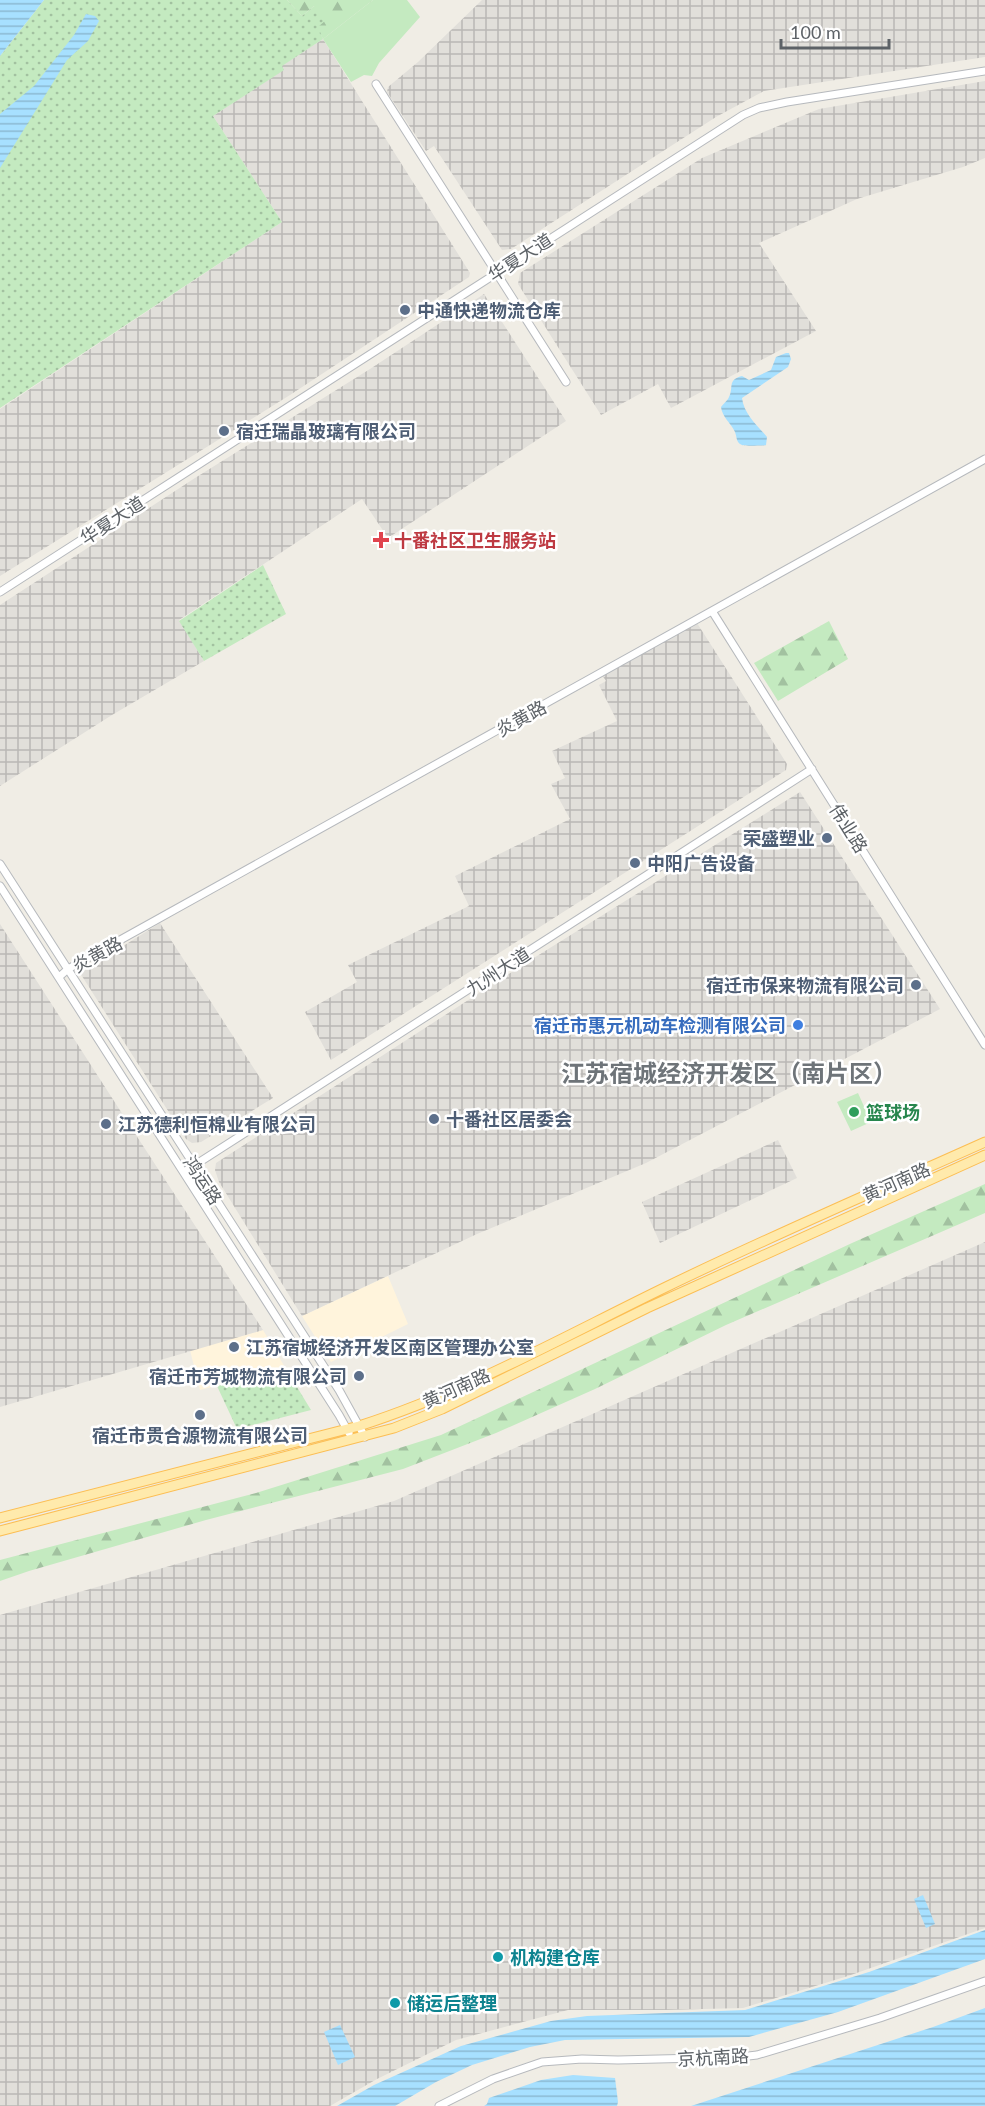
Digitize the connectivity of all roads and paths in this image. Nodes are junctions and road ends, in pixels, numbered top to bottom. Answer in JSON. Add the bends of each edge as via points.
{"nodes":[{"id":1,"x":985,"y":71,"type":"edge"},
{"id":2,"x":376,"y":84,"type":"dead end"},
{"id":3,"x":497,"y":271,"type":"junction"},
{"id":4,"x":566,"y":382,"type":"dead end"},
{"id":5,"x":985,"y":459,"type":"edge"},
{"id":6,"x":0,"y":592,"type":"edge"},
{"id":7,"x":712,"y":611,"type":"junction"},
{"id":8,"x":812,"y":769,"type":"junction"},
{"id":9,"x":0,"y":864,"type":"edge"},
{"id":10,"x":0,"y":886,"type":"edge"},
{"id":11,"x":68,"y":969,"type":"junction"},
{"id":12,"x":59,"y":977,"type":"junction"},
{"id":13,"x":985,"y":1045,"type":"edge"},
{"id":14,"x":985,"y":1142,"type":"edge"},
{"id":15,"x":985,"y":1155,"type":"edge"},
{"id":16,"x":194,"y":1166,"type":"junction"},
{"id":17,"x":184,"y":1172,"type":"junction"},
{"id":18,"x":359,"y":1426,"type":"junction"},
{"id":19,"x":346,"y":1429,"type":"junction"},
{"id":20,"x":365,"y":1437,"type":"junction"},
{"id":21,"x":352,"y":1440,"type":"junction"},
{"id":22,"x":0,"y":1518,"type":"edge"},
{"id":23,"x":0,"y":1531,"type":"edge"},
{"id":24,"x":985,"y":1980,"type":"edge"},
{"id":25,"x":439,"y":2106,"type":"edge"}],
"edges":[{"from":1,"to":3,"type":"street","name":"华夏大道","via":[[759,108]]},
{"from":2,"to":3,"type":"street"},
{"from":3,"to":4,"type":"street"},
{"from":3,"to":6,"type":"street","name":"华夏大道"},
{"from":5,"to":7,"type":"street","name":"炎黄路"},
{"from":7,"to":8,"type":"street","name":"伟业路"},
{"from":7,"to":11,"type":"street","name":"炎黄路"},
{"from":8,"to":13,"type":"street","name":"伟业路"},
{"from":8,"to":16,"type":"street","name":"九州大道"},
{"from":9,"to":11,"type":"street","name":"鸿运路"},
{"from":10,"to":12,"type":"street","name":"鸿运路"},
{"from":11,"to":12,"type":"street","name":"炎黄路"},
{"from":11,"to":16,"type":"street","name":"鸿运路"},
{"from":12,"to":17,"type":"street","name":"鸿运路"},
{"from":14,"to":18,"type":"main road","name":"黄河南路","via":[[725,1258],[441,1396]]},
{"from":15,"to":20,"type":"main road","name":"黄河南路","via":[[646,1308],[442,1409]]},
{"from":16,"to":17,"type":"street","name":"九州大道"},
{"from":16,"to":18,"type":"street","name":"鸿运路"},
{"from":17,"to":19,"type":"street","name":"鸿运路"},
{"from":18,"to":19,"type":"main road","name":"黄河南路"},
{"from":18,"to":20,"type":"street","name":"鸿运路"},
{"from":19,"to":21,"type":"street","name":"鸿运路"},
{"from":19,"to":22,"type":"main road","name":"黄河南路"},
{"from":20,"to":21,"type":"main road","name":"黄河南路"},
{"from":21,"to":23,"type":"main road","name":"黄河南路"},
{"from":24,"to":25,"type":"street","name":"京杭南路","via":[[880,2018],[757,2055],[542,2062],[493,2079]]}]}
